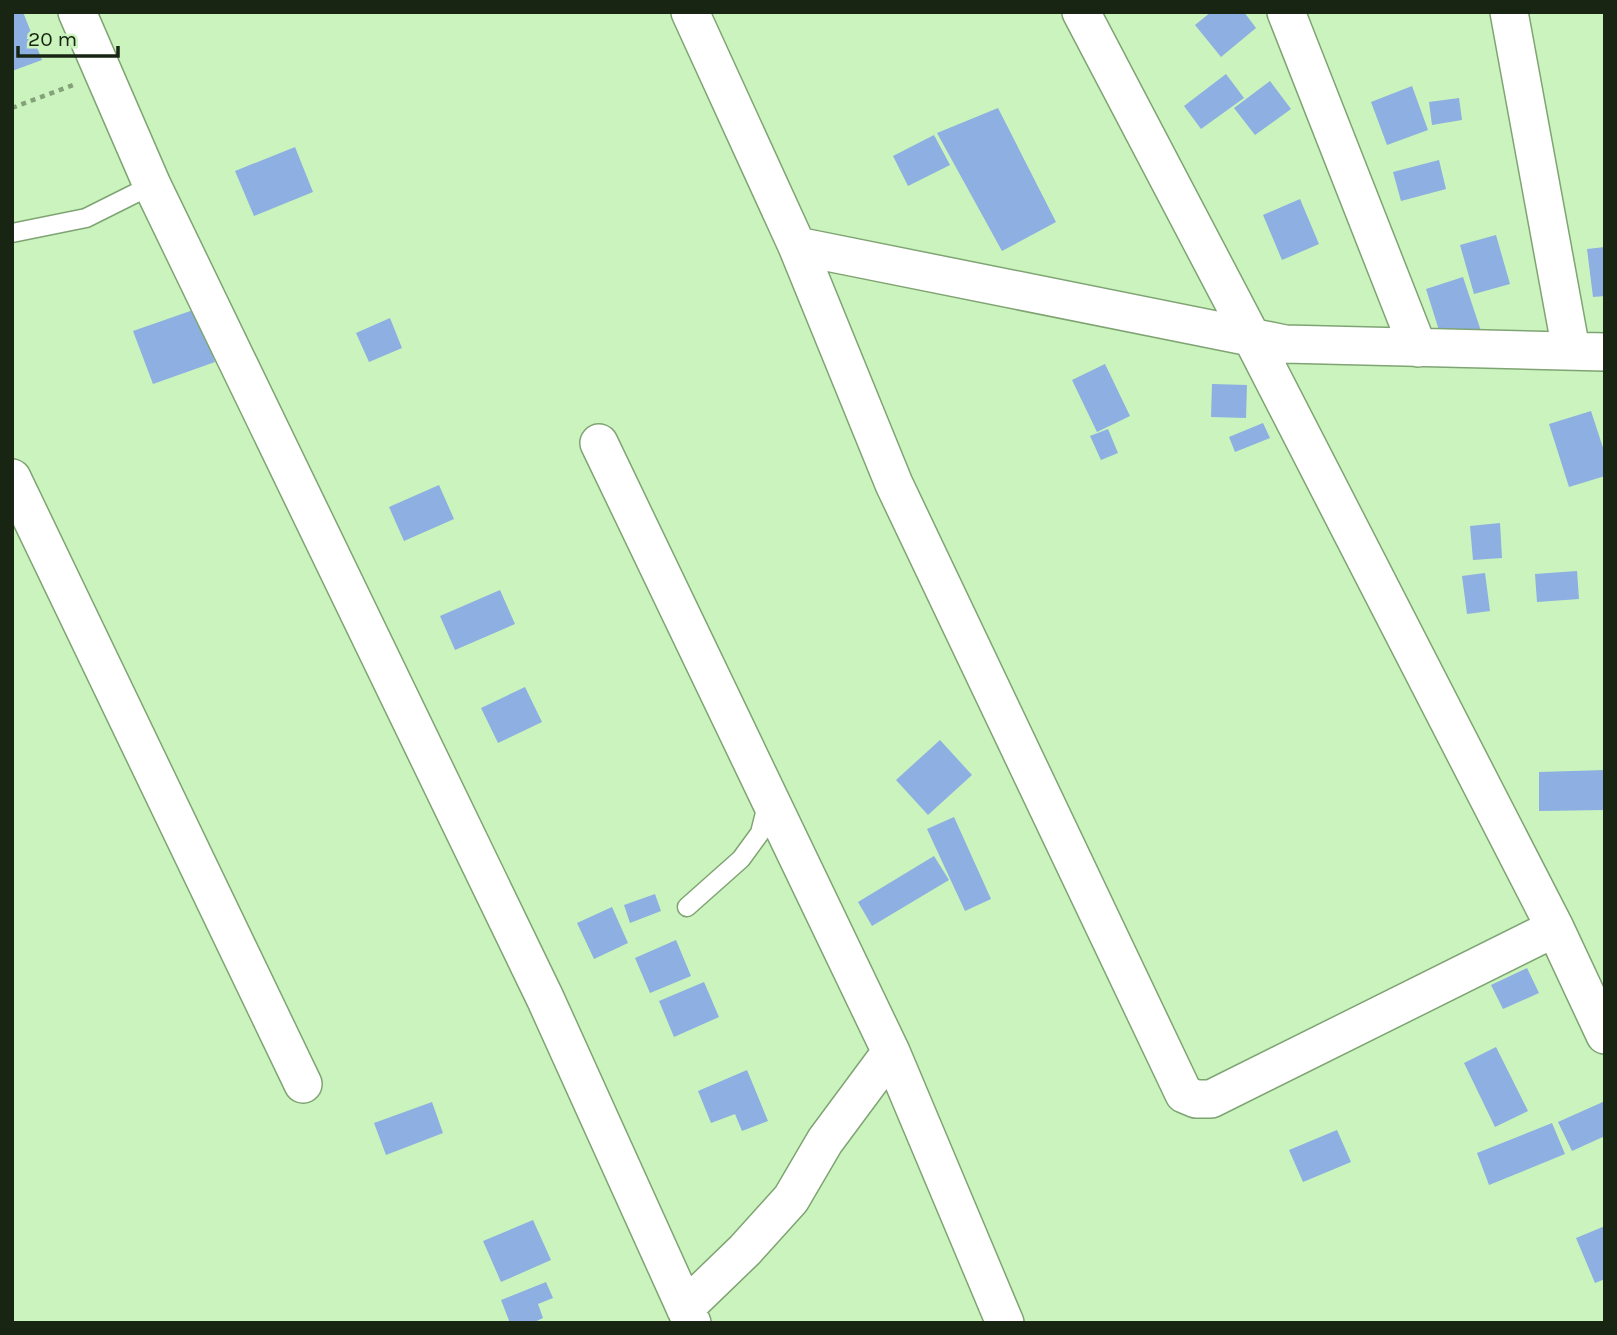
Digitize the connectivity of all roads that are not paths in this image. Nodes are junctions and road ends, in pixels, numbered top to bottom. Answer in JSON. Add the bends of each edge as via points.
{"nodes":[{"id":1,"x":77,"y":12,"type":"edge"},
{"id":2,"x":690,"y":12,"type":"edge"},
{"id":3,"x":1081,"y":12,"type":"edge"},
{"id":4,"x":1286,"y":12,"type":"edge"},
{"id":5,"x":1509,"y":12,"type":"edge"},
{"id":6,"x":152,"y":185,"type":"junction"},
{"id":7,"x":12,"y":233,"type":"edge"},
{"id":8,"x":797,"y":246,"type":"junction"},
{"id":9,"x":1252,"y":338,"type":"junction"},
{"id":10,"x":1418,"y":348,"type":"junction"},
{"id":11,"x":1588,"y":351,"type":"edge"},
{"id":12,"x":599,"y":443,"type":"dead end"},
{"id":13,"x":12,"y":478,"type":"edge"},
{"id":14,"x":769,"y":799,"type":"junction"},
{"id":15,"x":687,"y":907,"type":"dead end"},
{"id":16,"x":1555,"y":928,"type":"junction"},
{"id":17,"x":1605,"y":1035,"type":"edge"},
{"id":18,"x":891,"y":1052,"type":"junction"},
{"id":19,"x":303,"y":1084,"type":"dead end"},
{"id":20,"x":689,"y":1315,"type":"edge"},
{"id":21,"x":1005,"y":1323,"type":"edge"}],
"edges":[{"from":1,"to":6,"type":"street"},
{"from":2,"to":8,"type":"street"},
{"from":3,"to":9,"type":"street"},
{"from":4,"to":10,"type":"street"},
{"from":5,"to":11,"type":"street"},
{"from":6,"to":7,"type":"lane","via":[[86,218]]},
{"from":6,"to":20,"type":"street","via":[[545,998]]},
{"from":8,"to":9,"type":"street"},
{"from":8,"to":16,"type":"street","via":[[894,484],[1184,1094],[1211,1099]]},
{"from":9,"to":10,"type":"street","via":[[1285,344]]},
{"from":9,"to":16,"type":"street"},
{"from":10,"to":11,"type":"street"},
{"from":12,"to":14,"type":"street"},
{"from":13,"to":19,"type":"street"},
{"from":14,"to":15,"type":"lane","via":[[760,833],[741,859]]},
{"from":14,"to":18,"type":"street"},
{"from":16,"to":17,"type":"street"},
{"from":18,"to":20,"type":"street","via":[[825,1141],[791,1199]]},
{"from":18,"to":21,"type":"street"}]}
